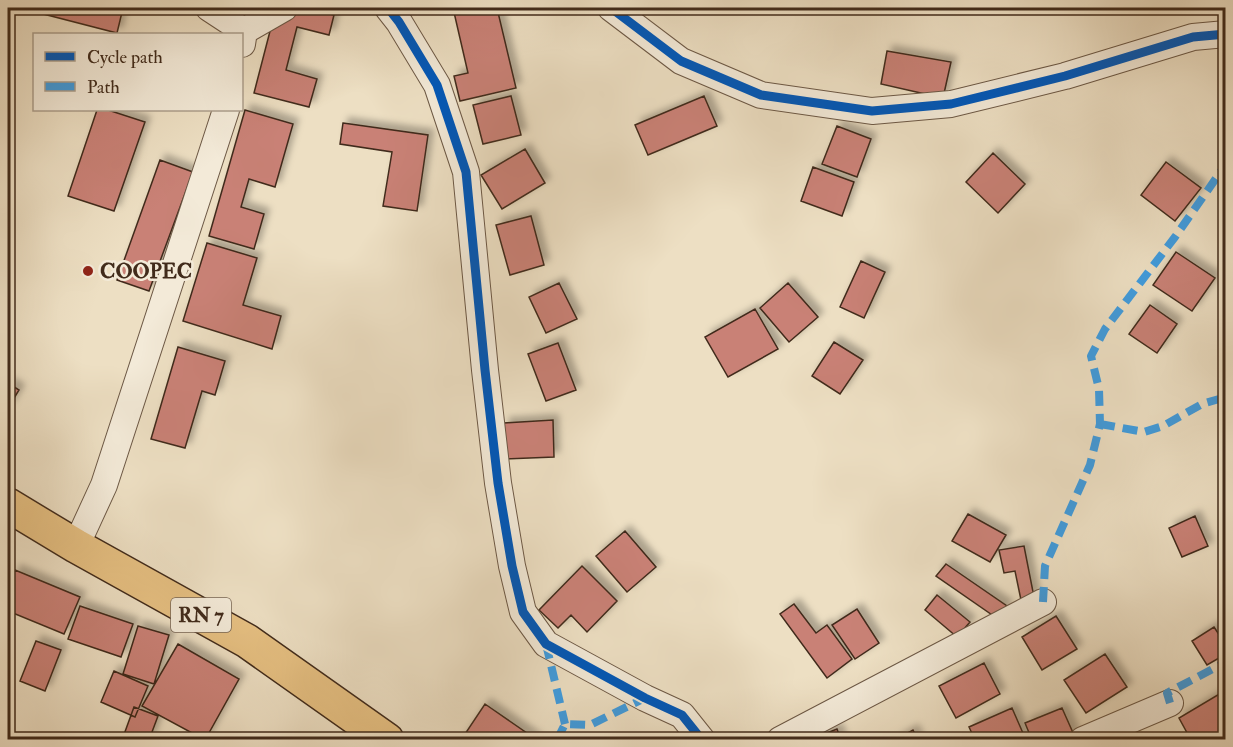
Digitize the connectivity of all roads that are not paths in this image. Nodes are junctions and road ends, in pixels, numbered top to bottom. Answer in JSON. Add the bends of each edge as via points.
{"nodes":[{"id":1,"x":209,"y":8,"type":"edge"},
{"id":2,"x":284,"y":8,"type":"edge"},
{"id":3,"x":388,"y":8,"type":"edge"},
{"id":4,"x":611,"y":8,"type":"edge"},
{"id":5,"x":237,"y":33,"type":"edge"},
{"id":6,"x":1226,"y":34,"type":"edge"},
{"id":7,"x":243,"y":38,"type":"edge"},
{"id":8,"x":226,"y":111,"type":"edge"},
{"id":9,"x":8,"y":505,"type":"edge"},
{"id":10,"x":76,"y":546,"type":"junction"},
{"id":11,"x":1043,"y":602,"type":"dead end"},
{"id":12,"x":1170,"y":704,"type":"dead end"},
{"id":13,"x":387,"y":740,"type":"edge"},
{"id":14,"x":702,"y":740,"type":"edge"},
{"id":15,"x":780,"y":740,"type":"edge"},
{"id":16,"x":1083,"y":740,"type":"edge"}],
"edges":[{"from":1,"to":5,"type":"street"},
{"from":2,"to":7,"type":"street"},
{"from":3,"to":14,"type":"street","via":[[437,85],[466,172],[498,483],[523,612],[546,644],[682,715]]},
{"from":4,"to":6,"type":"street","via":[[681,62],[761,95],[872,111],[951,104],[1065,76],[1193,37]]},
{"from":8,"to":10,"type":"street","via":[[104,485]]},
{"from":9,"to":10,"type":"main road","name":"RN 7","number":"RN 7"},
{"from":10,"to":13,"type":"main road","name":"RN 7","number":"RN 7","via":[[247,641]]},
{"from":11,"to":15,"type":"street"},
{"from":12,"to":16,"type":"street"}]}
